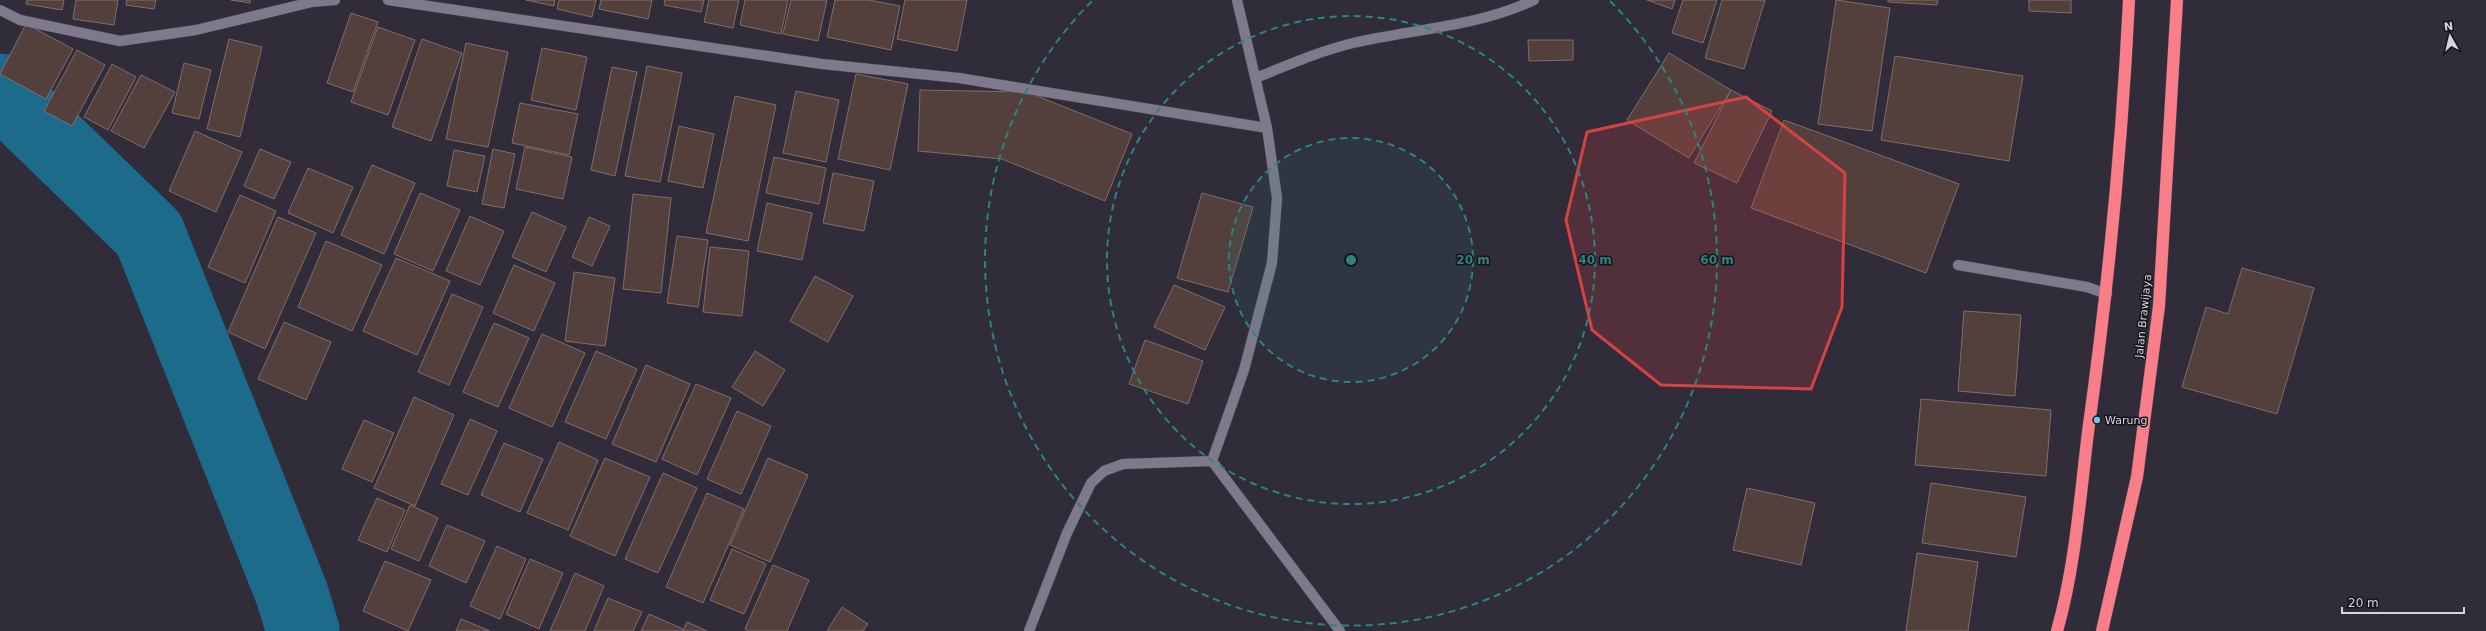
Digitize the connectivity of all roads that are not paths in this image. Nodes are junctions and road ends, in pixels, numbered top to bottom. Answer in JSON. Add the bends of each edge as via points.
{"nodes":[{"id":1,"x":335,"y":0,"type":"edge"},
{"id":2,"x":388,"y":0,"type":"edge"},
{"id":3,"x":1237,"y":0,"type":"edge"},
{"id":4,"x":1534,"y":0,"type":"edge"},
{"id":5,"x":2129,"y":0,"type":"edge"},
{"id":6,"x":2176,"y":0,"type":"edge"},
{"id":7,"x":0,"y":10,"type":"edge"},
{"id":8,"x":1256,"y":78,"type":"junction"},
{"id":9,"x":1268,"y":128,"type":"junction"},
{"id":10,"x":1958,"y":265,"type":"dead end"},
{"id":11,"x":2107,"y":294,"type":"junction"},
{"id":12,"x":1212,"y":461,"type":"junction"},
{"id":13,"x":1030,"y":631,"type":"edge"},
{"id":14,"x":1340,"y":631,"type":"edge"},
{"id":15,"x":2056,"y":631,"type":"edge"},
{"id":16,"x":2102,"y":631,"type":"edge"}],
"edges":[{"from":1,"to":7,"type":"street","via":[[312,2],[196,30],[120,41],[20,20]]},
{"from":2,"to":9,"type":"street","via":[[822,64],[959,78]]},
{"from":3,"to":8,"type":"street"},
{"from":4,"to":8,"type":"street","via":[[1453,26],[1353,43]]},
{"from":5,"to":11,"type":"highway","via":[[2125,90]]},
{"from":6,"to":16,"type":"highway","name":"Jalan Brawijaya","via":[[2159,306],[2137,477]]},
{"from":8,"to":9,"type":"street"},
{"from":9,"to":12,"type":"street","via":[[1277,198],[1272,263],[1244,370]]},
{"from":10,"to":11,"type":"street","via":[[2087,287]]},
{"from":11,"to":15,"type":"highway","via":[[2078,515],[2063,609]]},
{"from":12,"to":13,"type":"street","via":[[1123,464],[1104,471],[1091,483],[1067,533]]},
{"from":12,"to":14,"type":"street"}]}
